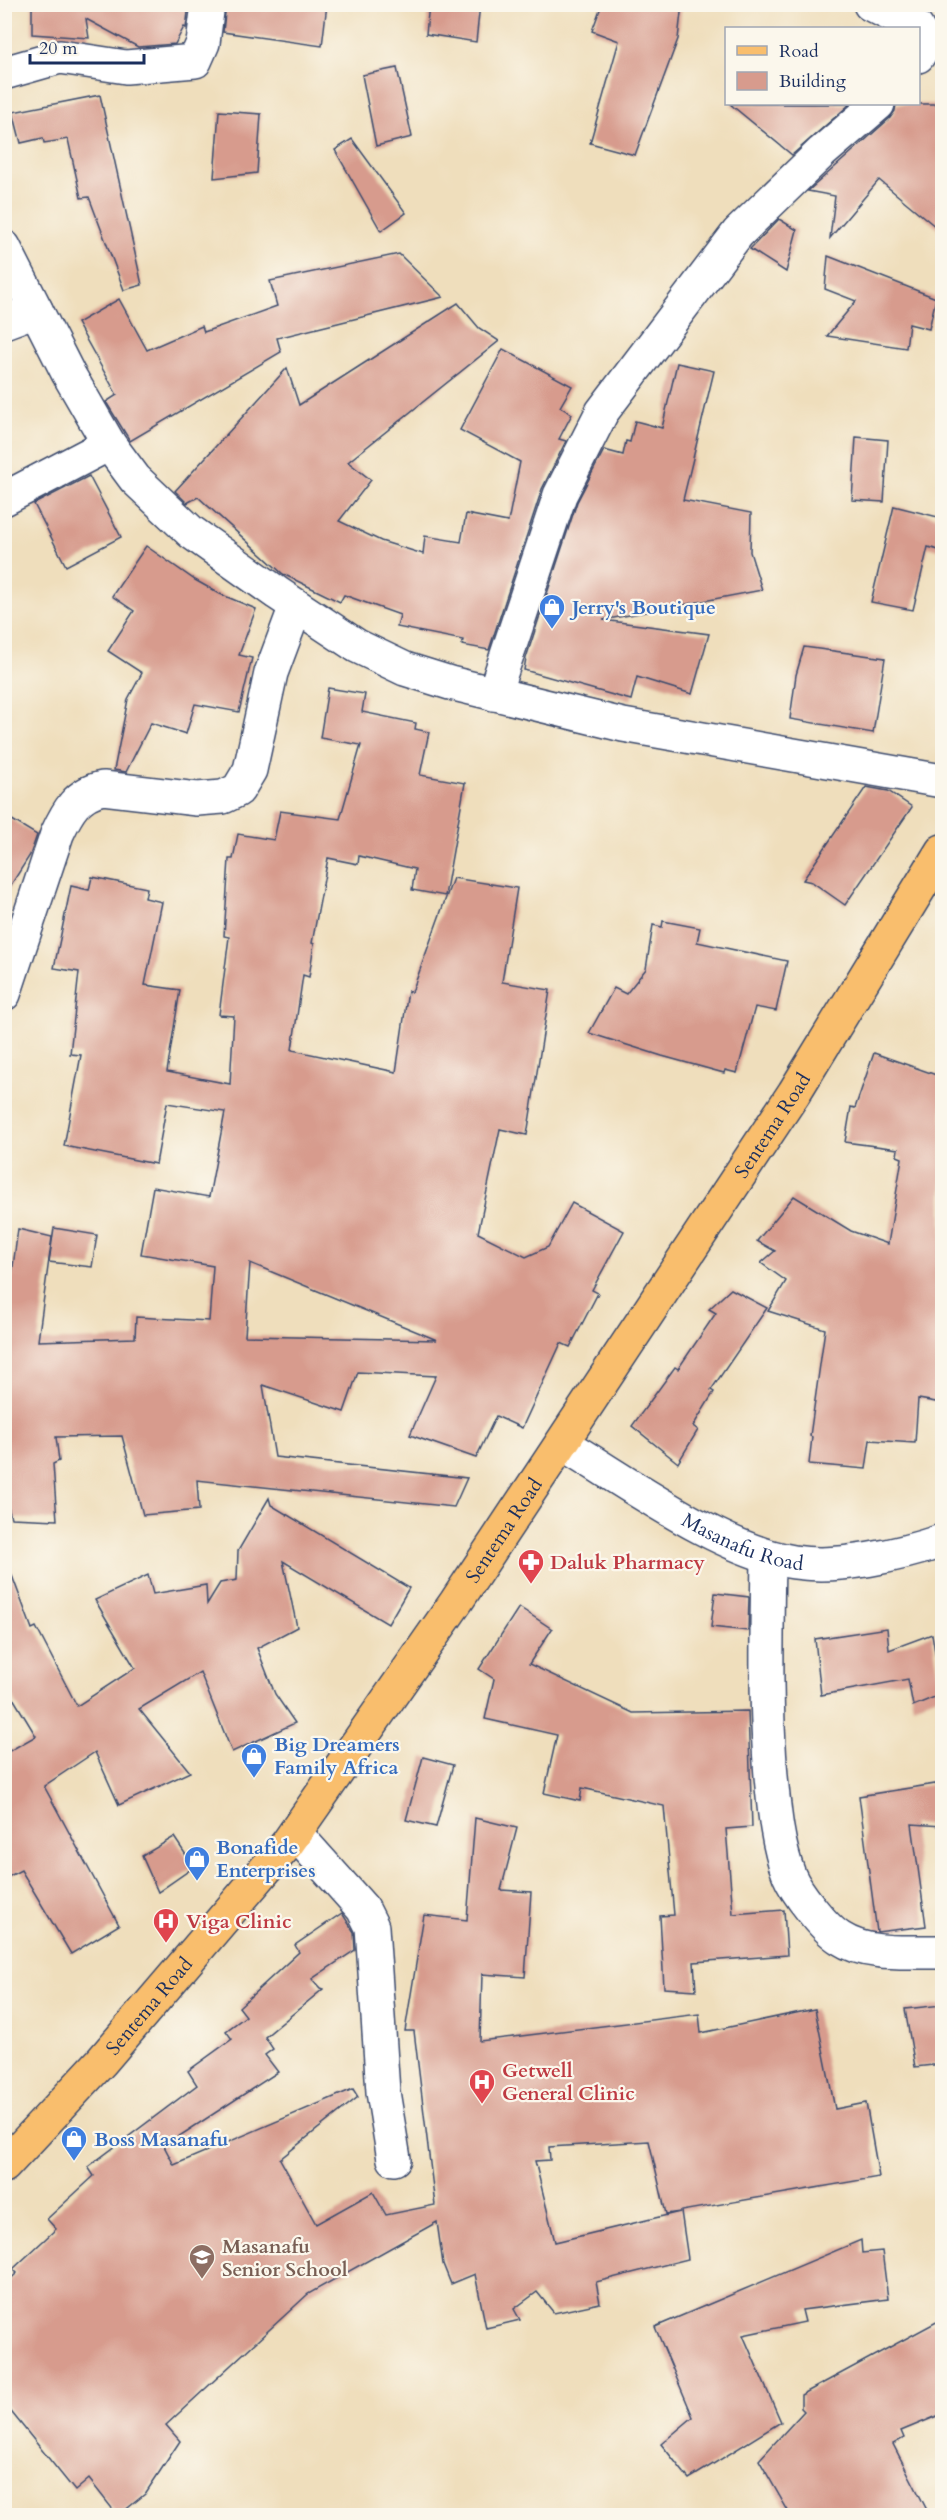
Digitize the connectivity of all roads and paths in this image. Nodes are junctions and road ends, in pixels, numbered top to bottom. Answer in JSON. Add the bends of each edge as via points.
{"nodes":[{"id":1,"x":208,"y":4,"type":"edge"},
{"id":2,"x":870,"y":4,"type":"edge"},
{"id":3,"x":912,"y":27,"type":"edge"},
{"id":4,"x":920,"y":32,"type":"edge"},
{"id":5,"x":920,"y":53,"type":"edge"},
{"id":6,"x":4,"y":73,"type":"edge"},
{"id":7,"x":877,"y":105,"type":"edge"},
{"id":8,"x":4,"y":248,"type":"edge"},
{"id":9,"x":36,"y":310,"type":"junction"},
{"id":10,"x":4,"y":322,"type":"edge"},
{"id":11,"x":109,"y":444,"type":"junction"},
{"id":12,"x":4,"y":499,"type":"edge"},
{"id":13,"x":296,"y":606,"type":"junction"},
{"id":14,"x":494,"y":694,"type":"junction"},
{"id":15,"x":942,"y":781,"type":"edge"},
{"id":16,"x":942,"y":851,"type":"edge"},
{"id":17,"x":4,"y":994,"type":"edge"},
{"id":18,"x":563,"y":1444,"type":"junction"},
{"id":19,"x":942,"y":1541,"type":"edge"},
{"id":20,"x":768,"y":1557,"type":"junction"},
{"id":21,"x":295,"y":1833,"type":"junction"},
{"id":22,"x":942,"y":1952,"type":"edge"},
{"id":23,"x":394,"y":2159,"type":"dead end"},
{"id":24,"x":4,"y":2166,"type":"edge"}],
"edges":[{"from":1,"to":6,"type":"street","via":[[203,43],[195,61],[126,67],[60,57]]},
{"from":2,"to":3,"type":"street"},
{"from":4,"to":5,"type":"street","via":[[927,41]]},
{"from":7,"to":14,"type":"street","via":[[738,233],[602,412],[560,495]]},
{"from":8,"to":9,"type":"street"},
{"from":9,"to":10,"type":"street"},
{"from":9,"to":11,"type":"street"},
{"from":11,"to":12,"type":"street"},
{"from":11,"to":13,"type":"street","via":[[135,479],[191,532]]},
{"from":13,"to":14,"type":"street","via":[[357,646],[405,669]]},
{"from":13,"to":17,"type":"street","via":[[271,673],[250,770],[238,790],[223,797],[197,799],[102,788],[78,799],[57,834]]},
{"from":14,"to":15,"type":"street","via":[[623,725]]},
{"from":16,"to":18,"type":"main road","name":"Sentema Road","via":[[795,1093]]},
{"from":18,"to":20,"type":"street","name":"Masanafu Road","via":[[689,1520]]},
{"from":18,"to":21,"type":"main road","name":"Sentema Road"},
{"from":19,"to":20,"type":"street","name":"Masanafu Road","via":[[848,1563],[796,1563]]},
{"from":20,"to":22,"type":"street","via":[[766,1714],[774,1816],[789,1876],[820,1922],[840,1939],[885,1951]]},
{"from":21,"to":23,"type":"street","via":[[363,1909],[372,1927],[383,2092]]},
{"from":21,"to":24,"type":"main road","name":"Sentema Road","via":[[101,2062]]}]}
